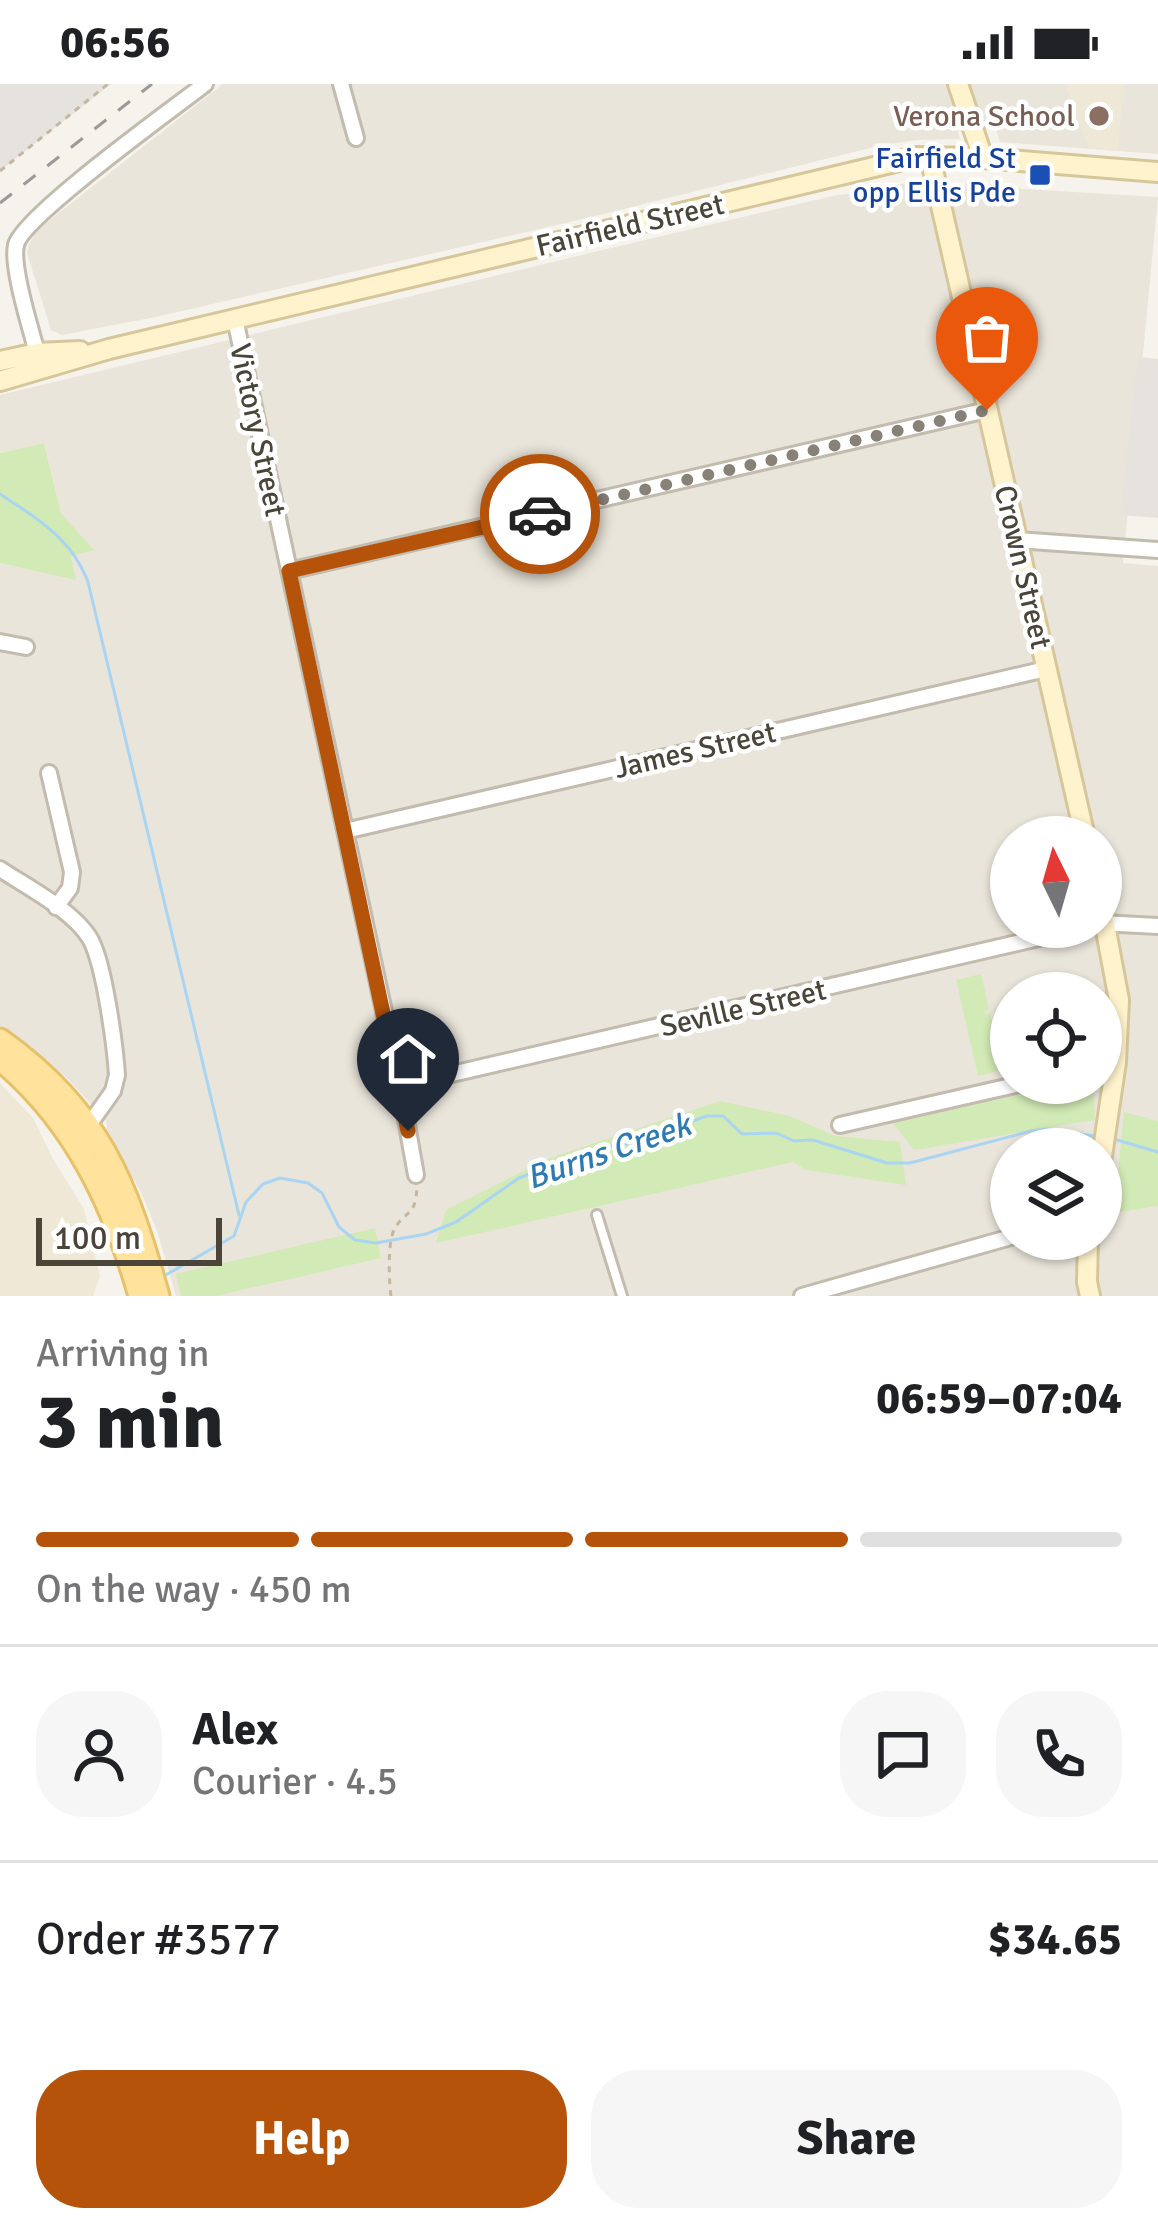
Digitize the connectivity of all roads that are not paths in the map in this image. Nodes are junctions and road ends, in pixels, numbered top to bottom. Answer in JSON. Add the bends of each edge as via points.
{"nodes":[{"id":1,"x":205,"y":84,"type":"edge"},
{"id":2,"x":341,"y":84,"type":"edge"},
{"id":3,"x":958,"y":84,"type":"edge"},
{"id":4,"x":970,"y":84,"type":"edge"},
{"id":5,"x":356,"y":138,"type":"dead end"},
{"id":6,"x":929,"y":157,"type":"junction"},
{"id":7,"x":982,"y":158,"type":"junction"},
{"id":8,"x":1158,"y":172,"type":"edge"},
{"id":9,"x":235,"y":319,"type":"junction"},
{"id":10,"x":0,"y":361,"type":"edge"},
{"id":11,"x":42,"y":361,"type":"junction"},
{"id":12,"x":0,"y":378,"type":"edge"},
{"id":13,"x":987,"y":410,"type":"junction"},
{"id":14,"x":1017,"y":540,"type":"junction"},
{"id":15,"x":1158,"y":550,"type":"edge"},
{"id":16,"x":289,"y":571,"type":"junction"},
{"id":17,"x":0,"y":642,"type":"edge"},
{"id":18,"x":26,"y":647,"type":"dead end"},
{"id":19,"x":1046,"y":669,"type":"junction"},
{"id":20,"x":49,"y":772,"type":"dead end"},
{"id":21,"x":1080,"y":816,"type":"edge"},
{"id":22,"x":345,"y":831,"type":"junction"},
{"id":23,"x":0,"y":869,"type":"edge"},
{"id":24,"x":56,"y":907,"type":"junction"},
{"id":25,"x":1122,"y":922,"type":"edge"},
{"id":26,"x":1158,"y":926,"type":"edge"},
{"id":27,"x":990,"y":945,"type":"edge"},
{"id":28,"x":0,"y":1040,"type":"edge"},
{"id":29,"x":0,"y":1059,"type":"edge"},
{"id":30,"x":400,"y":1086,"type":"junction"},
{"id":31,"x":990,"y":1091,"type":"edge"},
{"id":32,"x":841,"y":1126,"type":"dead end"},
{"id":33,"x":82,"y":1134,"type":"junction"},
{"id":34,"x":416,"y":1175,"type":"road end"},
{"id":35,"x":597,"y":1215,"type":"dead end"},
{"id":36,"x":990,"y":1244,"type":"edge"},
{"id":37,"x":1089,"y":1260,"type":"edge"},
{"id":38,"x":140,"y":1263,"type":"junction"},
{"id":39,"x":858,"y":1289,"type":"edge"},
{"id":40,"x":140,"y":1296,"type":"edge"},
{"id":41,"x":158,"y":1296,"type":"edge"},
{"id":42,"x":622,"y":1296,"type":"edge"},
{"id":43,"x":802,"y":1296,"type":"edge"},
{"id":44,"x":1090,"y":1296,"type":"edge"}],
"edges":[{"from":1,"to":11,"type":"street","via":[[19,236],[16,266]]},
{"from":2,"to":5,"type":"street"},
{"from":3,"to":7,"type":"main road"},
{"from":4,"to":7,"type":"main road","via":[[987,141]]},
{"from":6,"to":7,"type":"main road","name":"Fairfield Street"},
{"from":6,"to":9,"type":"main road","name":"Fairfield Street"},
{"from":6,"to":13,"type":"main road","name":"Crown Street"},
{"from":7,"to":8,"type":"main road","name":"Fairfield Street"},
{"from":9,"to":11,"type":"main road","name":"Fairfield Street"},
{"from":9,"to":16,"type":"street","name":"Victory Street"},
{"from":10,"to":11,"type":"main road"},
{"from":11,"to":12,"type":"main road"},
{"from":13,"to":14,"type":"main road","name":"Crown Street"},
{"from":13,"to":16,"type":"street"},
{"from":14,"to":15,"type":"street"},
{"from":14,"to":19,"type":"main road","name":"Crown Street"},
{"from":16,"to":22,"type":"street","name":"Victory Street"},
{"from":17,"to":18,"type":"street"},
{"from":19,"to":21,"type":"main road","name":"Crown Street"},
{"from":19,"to":22,"type":"street","name":"James Street"},
{"from":20,"to":24,"type":"street","via":[[72,872]]},
{"from":22,"to":30,"type":"street","name":"Victory Street"},
{"from":23,"to":24,"type":"street"},
{"from":24,"to":33,"type":"street","via":[[88,935],[97,955],[116,1056],[113,1091]]},
{"from":25,"to":26,"type":"street","name":"Seville Street"},
{"from":27,"to":30,"type":"street","name":"Seville Street"},
{"from":28,"to":33,"type":"main road","via":[[70,1103]]},
{"from":29,"to":33,"type":"main road"},
{"from":30,"to":34,"type":"street","name":"Victory Street"},
{"from":31,"to":32,"type":"street"},
{"from":33,"to":38,"type":"main road"},
{"from":35,"to":42,"type":"lane"},
{"from":36,"to":39,"type":"street"},
{"from":37,"to":44,"type":"main road"},
{"from":38,"to":40,"type":"main road"},
{"from":38,"to":41,"type":"main road"},
{"from":39,"to":43,"type":"street"}]}
